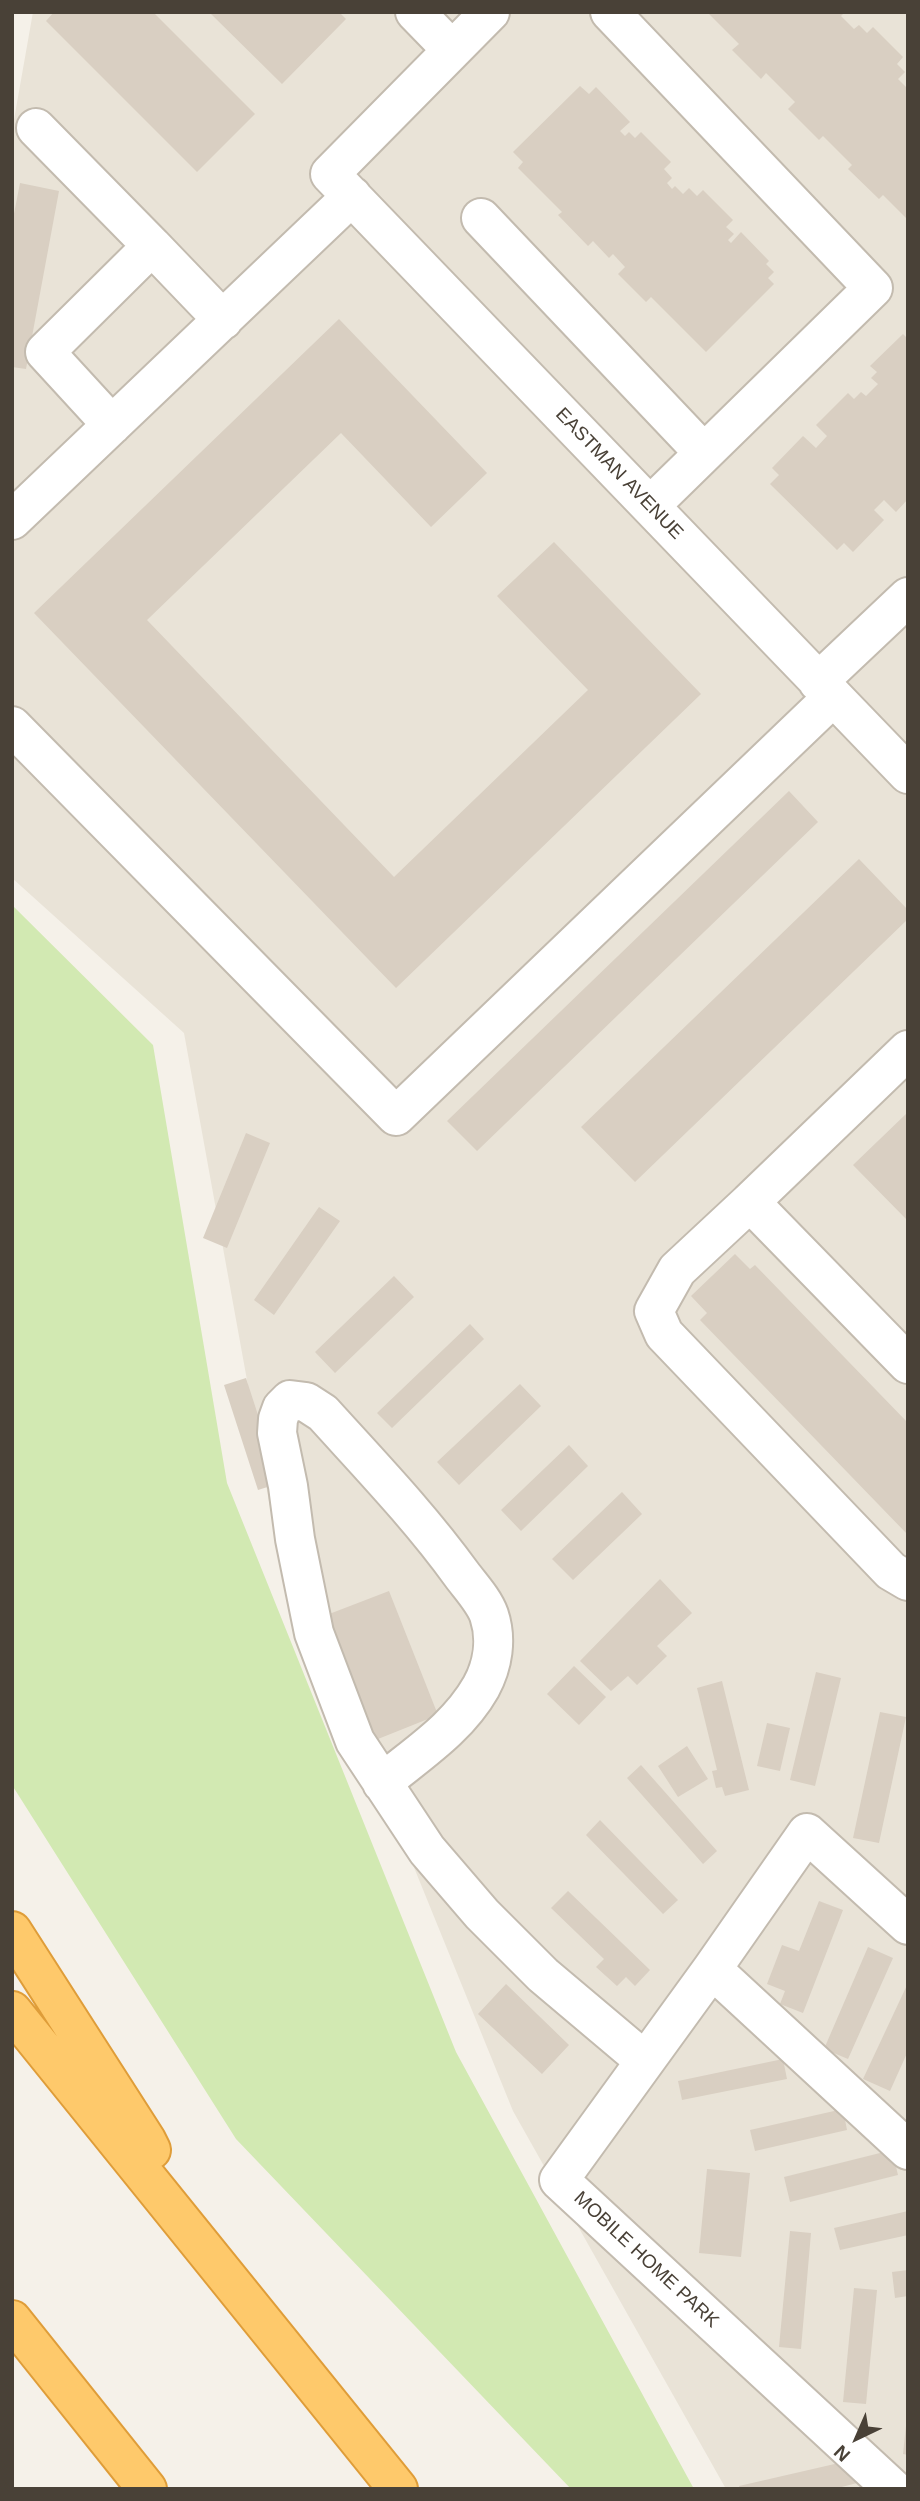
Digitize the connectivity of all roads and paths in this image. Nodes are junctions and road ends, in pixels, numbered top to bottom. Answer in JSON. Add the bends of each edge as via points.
{"nodes":[{"id":1,"x":415,"y":12,"type":"edge"},
{"id":2,"x":490,"y":12,"type":"edge"},
{"id":3,"x":610,"y":12,"type":"edge"},
{"id":4,"x":452,"y":50,"type":"junction"},
{"id":5,"x":36,"y":128,"type":"dead end"},
{"id":6,"x":341,"y":185,"type":"junction"},
{"id":7,"x":481,"y":218,"type":"dead end"},
{"id":8,"x":152,"y":246,"type":"junction"},
{"id":9,"x":223,"y":320,"type":"junction"},
{"id":10,"x":112,"y":425,"type":"junction"},
{"id":11,"x":704,"y":453,"type":"junction"},
{"id":12,"x":650,"y":506,"type":"junction"},
{"id":13,"x":12,"y":520,"type":"edge"},
{"id":14,"x":908,"y":597,"type":"edge"},
{"id":15,"x":826,"y":689,"type":"junction"},
{"id":16,"x":12,"y":726,"type":"edge"},
{"id":17,"x":908,"y":774,"type":"edge"},
{"id":18,"x":908,"y":1049,"type":"edge"},
{"id":19,"x":750,"y":1202,"type":"junction"},
{"id":20,"x":908,"y":1364,"type":"edge"},
{"id":21,"x":908,"y":1581,"type":"edge"},
{"id":22,"x":382,"y":1783,"type":"junction"},
{"id":23,"x":908,"y":1925,"type":"edge"},
{"id":24,"x":12,"y":1931,"type":"edge"},
{"id":25,"x":712,"y":1969,"type":"junction"},
{"id":26,"x":12,"y":2011,"type":"edge"},
{"id":27,"x":645,"y":2061,"type":"junction"},
{"id":28,"x":908,"y":2150,"type":"edge"},
{"id":29,"x":180,"y":2216,"type":"junction"},
{"id":30,"x":12,"y":2320,"type":"edge"},
{"id":31,"x":147,"y":2489,"type":"edge"},
{"id":32,"x":398,"y":2489,"type":"edge"},
{"id":33,"x":893,"y":2489,"type":"edge"}],
"edges":[{"from":1,"to":4,"type":"street"},
{"from":2,"to":4,"type":"street"},
{"from":3,"to":11,"type":"street","via":[[873,288]]},
{"from":4,"to":6,"type":"street"},
{"from":5,"to":8,"type":"street"},
{"from":6,"to":9,"type":"street"},
{"from":6,"to":12,"type":"street","name":"EASTMAN AVENUE"},
{"from":7,"to":11,"type":"street"},
{"from":8,"to":9,"type":"street"},
{"from":8,"to":10,"type":"street","via":[[44,352]]},
{"from":9,"to":10,"type":"street"},
{"from":10,"to":13,"type":"street"},
{"from":11,"to":12,"type":"street"},
{"from":12,"to":15,"type":"street","name":"EASTMAN AVENUE"},
{"from":14,"to":15,"type":"street"},
{"from":15,"to":16,"type":"street","via":[[396,1116]]},
{"from":15,"to":17,"type":"street","name":"EASTMAN AVENUE"},
{"from":18,"to":19,"type":"street"},
{"from":19,"to":20,"type":"street"},
{"from":19,"to":21,"type":"street","via":[[677,1270],[654,1311],[664,1334],[891,1572]]},
{"from":22,"to":22,"type":"street","via":[[355,1741],[314,1633],[277,1433],[282,1408],[290,1400],[306,1402],[323,1413],[432,1533],[488,1612],[493,1631],[493,1657],[482,1686],[463,1714]]},
{"from":22,"to":27,"type":"street","via":[[427,1850],[482,1914],[543,1975]]},
{"from":23,"to":25,"type":"street","name":"MOBILE HOME PARK","via":[[807,1833]]},
{"from":24,"to":29,"type":"highway","via":[[146,2140]]},
{"from":25,"to":27,"type":"street","name":"MOBILE HOME PARK"},
{"from":25,"to":28,"type":"street"},
{"from":26,"to":29,"type":"highway"},
{"from":27,"to":33,"type":"street","name":"MOBILE HOME PARK","via":[[559,2180]]},
{"from":29,"to":32,"type":"highway"},
{"from":30,"to":31,"type":"highway"}]}
